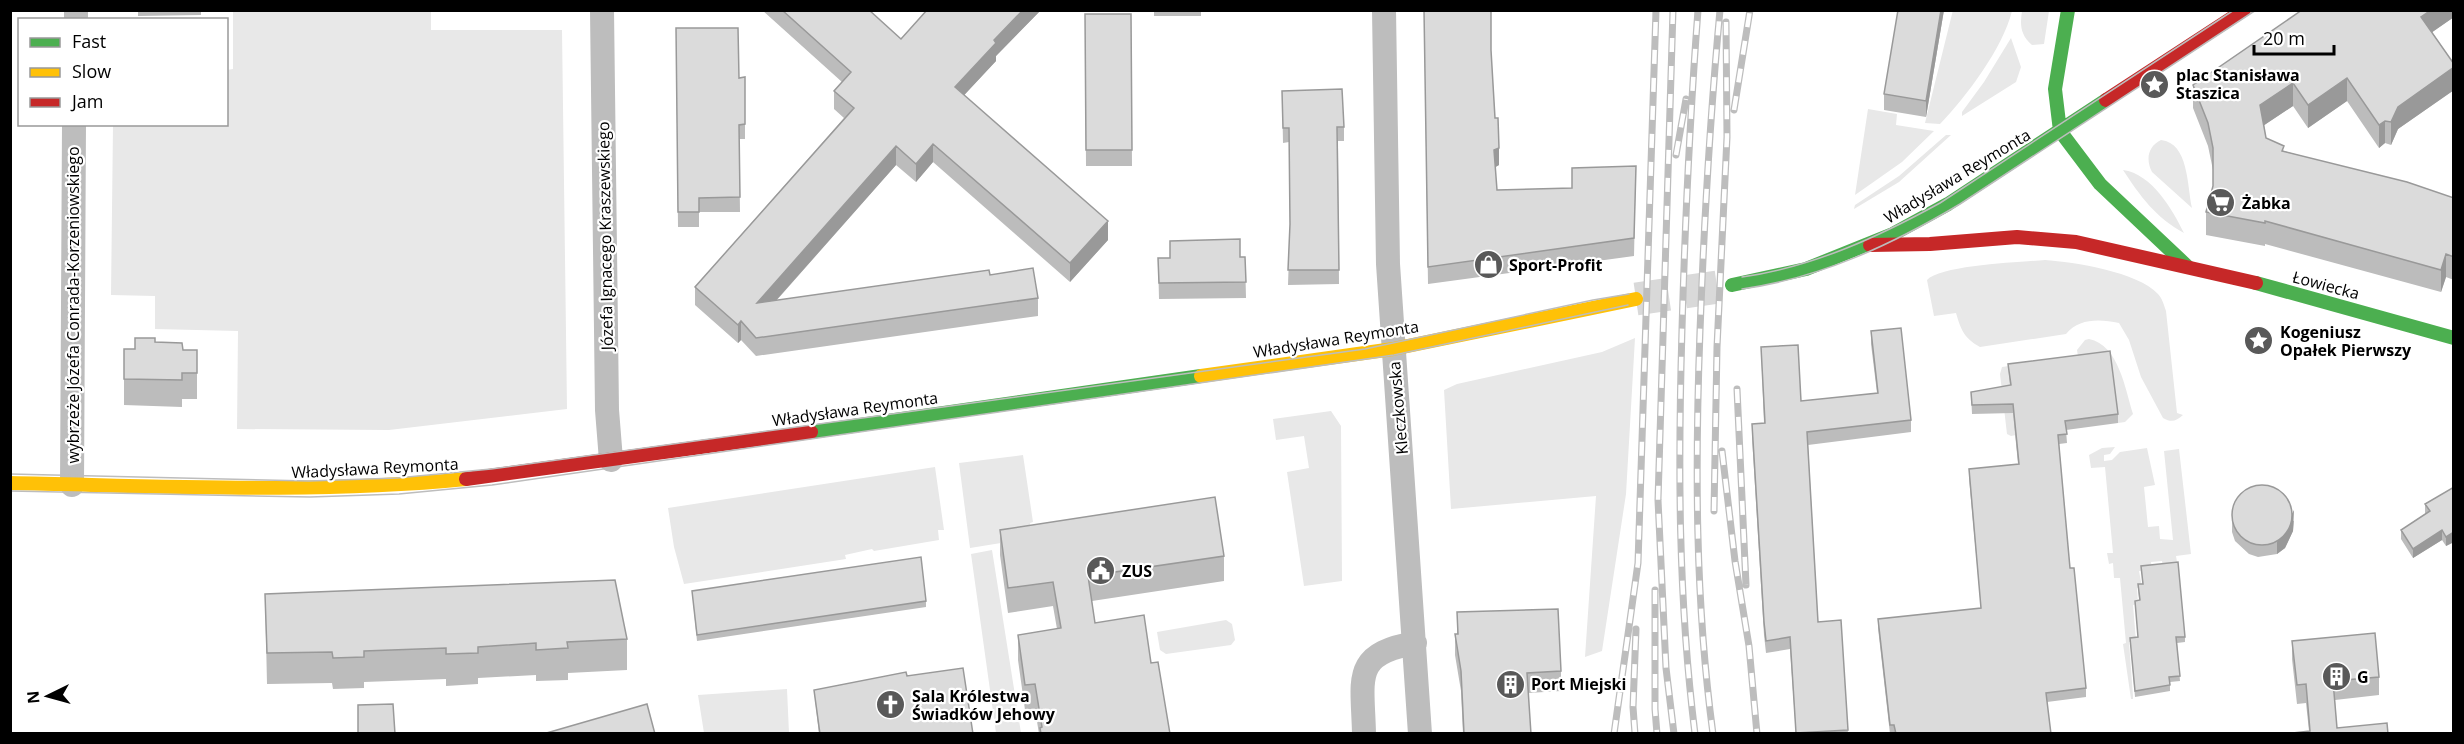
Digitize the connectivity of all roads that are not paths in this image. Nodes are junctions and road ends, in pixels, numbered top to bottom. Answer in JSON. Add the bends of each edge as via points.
{"nodes":[{"id":1,"x":603,"y":10,"type":"edge"},
{"id":2,"x":1384,"y":10,"type":"edge"},
{"id":3,"x":2068,"y":10,"type":"edge"},
{"id":4,"x":2244,"y":10,"type":"edge"},
{"id":5,"x":74,"y":126,"type":"edge"},
{"id":6,"x":2060,"y":131,"type":"junction"},
{"id":7,"x":2096,"y":180,"type":"junction"},
{"id":8,"x":2106,"y":207,"type":"dead end"},
{"id":9,"x":2126,"y":240,"type":"dead end"},
{"id":10,"x":1870,"y":245,"type":"junction"},
{"id":11,"x":2140,"y":258,"type":"junction"},
{"id":12,"x":2190,"y":268,"type":"junction"},
{"id":13,"x":1732,"y":285,"type":"tunnel mouth"},
{"id":14,"x":1636,"y":299,"type":"tunnel mouth"},
{"id":15,"x":2454,"y":338,"type":"edge"},
{"id":16,"x":1393,"y":349,"type":"junction"},
{"id":17,"x":611,"y":460,"type":"junction"},
{"id":18,"x":10,"y":483,"type":"edge"},
{"id":19,"x":72,"y":485,"type":"junction"},
{"id":20,"x":1415,"y":643,"type":"junction"},
{"id":21,"x":1364,"y":734,"type":"edge"},
{"id":22,"x":1420,"y":734,"type":"edge"}],
"edges":[{"from":1,"to":17,"type":"street","name":"Józefa Ignacego Kraszewskiego","via":[[607,410]]},
{"from":2,"to":16,"type":"street","name":"Kleczkowska"},
{"from":3,"to":6,"type":"main road","via":[[2055,89]]},
{"from":4,"to":6,"type":"main road"},
{"from":5,"to":19,"type":"street","name":"wybrzeże Józefa Conrada-Korzeniowskiego"},
{"from":6,"to":7,"type":"main road","name":"Łowiecka"},
{"from":6,"to":10,"type":"main road","name":"Władysława Reymonta","via":[[1948,204]]},
{"from":7,"to":8,"type":"main road","name":"Łowiecka"},
{"from":7,"to":12,"type":"main road","name":"Łowiecka"},
{"from":9,"to":11,"type":"main road"},
{"from":10,"to":11,"type":"main road","name":"Łowiecka","via":[[2045,238]]},
{"from":10,"to":13,"type":"main road","name":"Władysława Reymonta","via":[[1786,275]]},
{"from":11,"to":12,"type":"main road","name":"Łowiecka"},
{"from":12,"to":15,"type":"main road","name":"Łowiecka"},
{"from":14,"to":16,"type":"main road","name":"Władysława Reymonta"},
{"from":16,"to":17,"type":"main road","name":"Władysława Reymonta"},
{"from":16,"to":20,"type":"street","name":"Kleczkowska"},
{"from":17,"to":19,"type":"main road","name":"Władysława Reymonta","via":[[397,486],[246,489]]},
{"from":18,"to":19,"type":"main road","name":"Władysława Reymonta"},
{"from":20,"to":21,"type":"street","via":[[1384,650],[1362,675]]},
{"from":20,"to":22,"type":"street","name":"Kleczkowska"}]}
